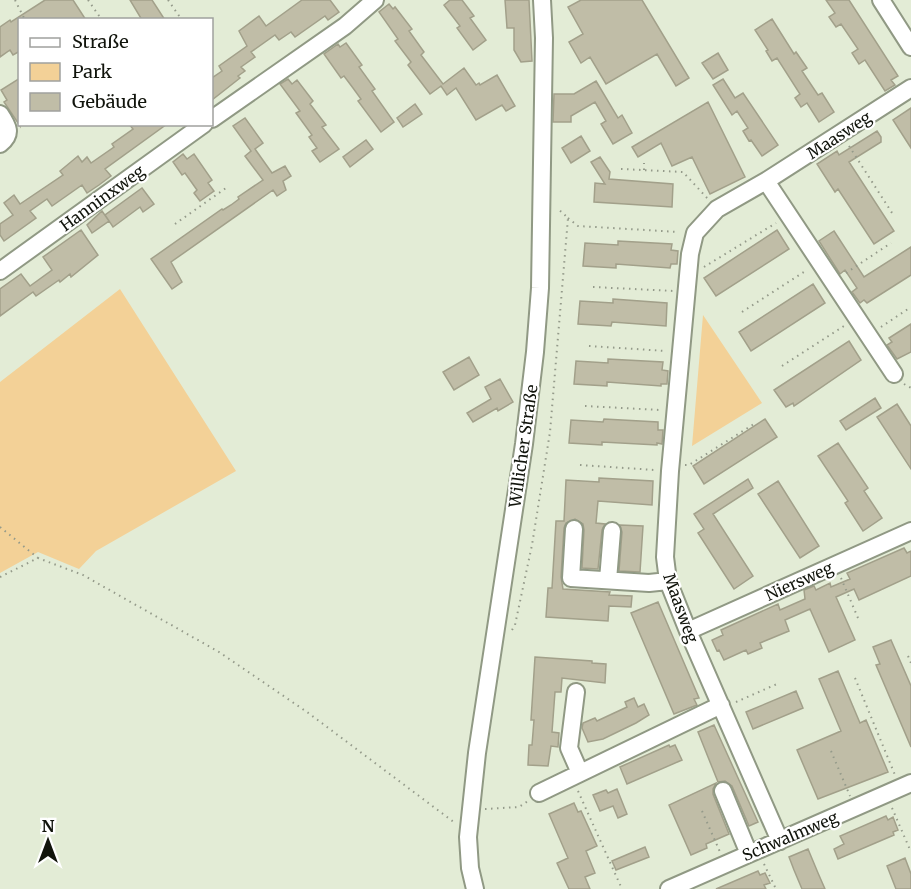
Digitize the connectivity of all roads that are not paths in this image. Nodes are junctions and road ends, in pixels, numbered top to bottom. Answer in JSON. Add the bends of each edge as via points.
{"nodes":[{"id":1,"x":375,"y":0,"type":"edge"},
{"id":2,"x":542,"y":0,"type":"edge"},
{"id":3,"x":881,"y":0,"type":"edge"},
{"id":4,"x":911,"y":46,"type":"edge"},
{"id":5,"x":911,"y":88,"type":"edge"},
{"id":6,"x":0,"y":114,"type":"edge"},
{"id":7,"x":213,"y":118,"type":"edge"},
{"id":8,"x":201,"y":126,"type":"edge"},
{"id":9,"x":0,"y":144,"type":"edge"},
{"id":10,"x":766,"y":181,"type":"junction"},
{"id":11,"x":0,"y":272,"type":"edge"},
{"id":12,"x":894,"y":374,"type":"dead end"},
{"id":13,"x":574,"y":529,"type":"dead end"},
{"id":14,"x":612,"y":531,"type":"dead end"},
{"id":15,"x":911,"y":531,"type":"edge"},
{"id":16,"x":608,"y":580,"type":"junction"},
{"id":17,"x":668,"y":581,"type":"junction"},
{"id":18,"x":688,"y":631,"type":"junction"},
{"id":19,"x":576,"y":692,"type":"dead end"},
{"id":20,"x":722,"y":706,"type":"junction"},
{"id":21,"x":576,"y":775,"type":"junction"},
{"id":22,"x":899,"y":788,"type":"edge"},
{"id":23,"x":723,"y":791,"type":"dead end"},
{"id":24,"x":539,"y":793,"type":"road end"},
{"id":25,"x":780,"y":841,"type":"junction"},
{"id":26,"x":754,"y":852,"type":"junction"},
{"id":27,"x":475,"y":889,"type":"edge"},
{"id":28,"x":669,"y":889,"type":"edge"}],
"edges":[{"from":1,"to":7,"type":"street","via":[[345,26]]},
{"from":2,"to":27,"type":"street","name":"Willicher Straße","via":[[540,288],[533,382],[485,687],[469,829]]},
{"from":3,"to":4,"type":"street"},
{"from":5,"to":10,"type":"street","name":"Maasweg"},
{"from":6,"to":9,"type":"street","via":[[9,132]]},
{"from":8,"to":11,"type":"street","name":"Hanninxweg"},
{"from":10,"to":12,"type":"street"},
{"from":10,"to":17,"type":"street","name":"Maasweg","via":[[717,209],[695,233],[686,284],[670,467],[665,556]]},
{"from":13,"to":16,"type":"street","via":[[572,578]]},
{"from":14,"to":16,"type":"street"},
{"from":15,"to":18,"type":"street","name":"Niersweg"},
{"from":16,"to":17,"type":"street"},
{"from":17,"to":18,"type":"street","name":"Maasweg"},
{"from":18,"to":20,"type":"street","name":"Maasweg"},
{"from":19,"to":21,"type":"street","via":[[569,748]]},
{"from":20,"to":21,"type":"street"},
{"from":20,"to":25,"type":"street","name":"Maasweg"},
{"from":21,"to":24,"type":"street"},
{"from":22,"to":25,"type":"street","name":"Schwalmweg"},
{"from":23,"to":26,"type":"street"},
{"from":25,"to":26,"type":"street","name":"Schwalmweg"},
{"from":26,"to":28,"type":"street","name":"Schwalmweg"}]}
